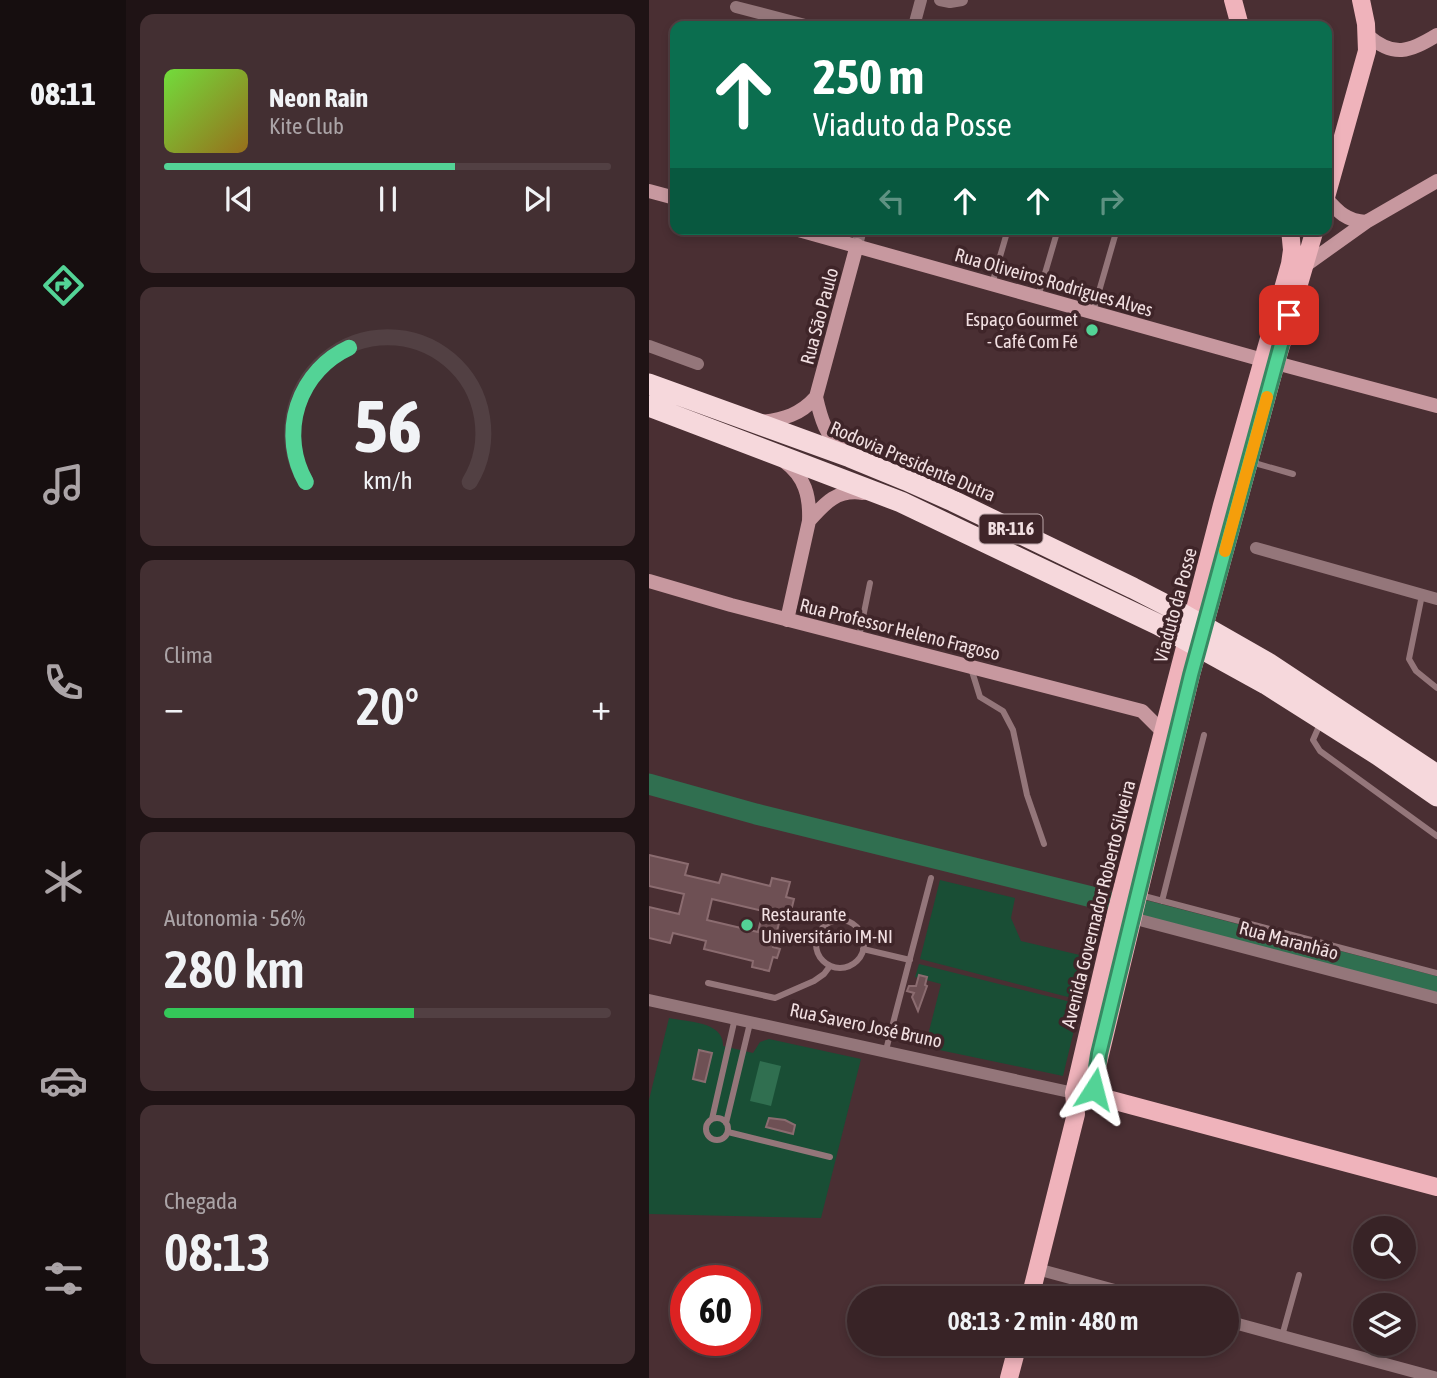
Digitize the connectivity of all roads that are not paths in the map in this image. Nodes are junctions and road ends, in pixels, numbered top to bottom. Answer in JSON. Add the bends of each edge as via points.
{"nodes":[{"id":1,"x":921,"y":0,"type":"edge"},
{"id":2,"x":939,"y":0,"type":"edge"},
{"id":3,"x":962,"y":0,"type":"edge"},
{"id":4,"x":1233,"y":0,"type":"edge"},
{"id":5,"x":1361,"y":0,"type":"edge"},
{"id":6,"x":736,"y":7,"type":"dead end"},
{"id":7,"x":790,"y":21,"type":"edge"},
{"id":8,"x":915,"y":21,"type":"edge"},
{"id":9,"x":1239,"y":21,"type":"edge"},
{"id":10,"x":1367,"y":35,"type":"junction"},
{"id":11,"x":1437,"y":35,"type":"edge"},
{"id":12,"x":1332,"y":177,"type":"edge"},
{"id":13,"x":1436,"y":183,"type":"edge"},
{"id":14,"x":649,"y":191,"type":"edge"},
{"id":15,"x":670,"y":197,"type":"edge"},
{"id":16,"x":1332,"y":204,"type":"edge"},
{"id":17,"x":1366,"y":222,"type":"junction"},
{"id":18,"x":818,"y":235,"type":"edge"},
{"id":19,"x":860,"y":235,"type":"edge"},
{"id":20,"x":1006,"y":235,"type":"edge"},
{"id":21,"x":1056,"y":235,"type":"edge"},
{"id":22,"x":1115,"y":235,"type":"edge"},
{"id":23,"x":1293,"y":235,"type":"edge"},
{"id":24,"x":1313,"y":235,"type":"edge"},
{"id":25,"x":857,"y":245,"type":"junction"},
{"id":26,"x":1306,"y":257,"type":"junction"},
{"id":27,"x":992,"y":284,"type":"junction"},
{"id":28,"x":1038,"y":297,"type":"junction"},
{"id":29,"x":1093,"y":313,"type":"junction"},
{"id":30,"x":649,"y":346,"type":"edge"},
{"id":31,"x":1269,"y":361,"type":"junction"},
{"id":32,"x":698,"y":365,"type":"dead end"},
{"id":33,"x":649,"y":384,"type":"edge"},
{"id":34,"x":816,"y":397,"type":"junction"},
{"id":35,"x":649,"y":406,"type":"edge"},
{"id":36,"x":1437,"y":406,"type":"edge"},
{"id":37,"x":756,"y":423,"type":"junction"},
{"id":38,"x":767,"y":449,"type":"junction"},
{"id":39,"x":850,"y":457,"type":"junction"},
{"id":40,"x":1249,"y":461,"type":"junction"},
{"id":41,"x":1293,"y":474,"type":"dead end"},
{"id":42,"x":901,"y":502,"type":"junction"},
{"id":43,"x":809,"y":521,"type":"junction"},
{"id":44,"x":1220,"y":540,"type":"junction"},
{"id":45,"x":1256,"y":548,"type":"dead end"},
{"id":46,"x":649,"y":581,"type":"edge"},
{"id":47,"x":870,"y":583,"type":"dead end"},
{"id":48,"x":1422,"y":595,"type":"junction"},
{"id":49,"x":1437,"y":599,"type":"edge"},
{"id":50,"x":787,"y":620,"type":"junction"},
{"id":51,"x":858,"y":639,"type":"junction"},
{"id":52,"x":970,"y":666,"type":"junction"},
{"id":53,"x":1437,"y":688,"type":"edge"},
{"id":54,"x":1179,"y":689,"type":"junction"},
{"id":55,"x":1141,"y":711,"type":"junction"},
{"id":56,"x":1323,"y":720,"type":"junction"},
{"id":57,"x":1163,"y":732,"type":"junction"},
{"id":58,"x":1204,"y":735,"type":"dead end"},
{"id":59,"x":1437,"y":775,"type":"edge"},
{"id":60,"x":1437,"y":796,"type":"edge"},
{"id":61,"x":1437,"y":836,"type":"edge"},
{"id":62,"x":1044,"y":844,"type":"dead end"},
{"id":63,"x":931,"y":878,"type":"dead end"},
{"id":64,"x":1138,"y":894,"type":"junction"},
{"id":65,"x":1162,"y":901,"type":"junction"},
{"id":66,"x":1132,"y":918,"type":"junction"},
{"id":67,"x":863,"y":949,"type":"junction"},
{"id":68,"x":910,"y":960,"type":"junction"},
{"id":69,"x":830,"y":966,"type":"junction"},
{"id":70,"x":1437,"y":973,"type":"edge"},
{"id":71,"x":708,"y":983,"type":"dead end"},
{"id":72,"x":1437,"y":998,"type":"edge"},
{"id":73,"x":649,"y":1000,"type":"edge"},
{"id":74,"x":735,"y":1018,"type":"junction"},
{"id":75,"x":750,"y":1021,"type":"junction"},
{"id":76,"x":886,"y":1051,"type":"junction"},
{"id":77,"x":1074,"y":1093,"type":"junction"},
{"id":78,"x":1104,"y":1098,"type":"junction"},
{"id":79,"x":1076,"y":1114,"type":"junction"},
{"id":80,"x":712,"y":1119,"type":"junction"},
{"id":81,"x":726,"y":1123,"type":"junction"},
{"id":82,"x":728,"y":1132,"type":"junction"},
{"id":83,"x":830,"y":1157,"type":"dead end"},
{"id":84,"x":1437,"y":1188,"type":"edge"},
{"id":85,"x":1037,"y":1269,"type":"junction"},
{"id":86,"x":1299,"y":1275,"type":"dead end"},
{"id":87,"x":1032,"y":1286,"type":"edge"},
{"id":88,"x":1100,"y":1286,"type":"edge"},
{"id":89,"x":1239,"y":1324,"type":"edge"},
{"id":90,"x":1282,"y":1336,"type":"junction"},
{"id":91,"x":1015,"y":1356,"type":"edge"},
{"id":92,"x":1009,"y":1378,"type":"edge"},
{"id":93,"x":1437,"y":1378,"type":"edge"}],
"edges":[{"from":1,"to":8,"type":"street"},
{"from":2,"to":3,"type":"street"},
{"from":4,"to":9,"type":"main road"},
{"from":5,"to":10,"type":"main road"},
{"from":6,"to":7,"type":"street"},
{"from":10,"to":11,"type":"main road","via":[[1397,51],[1414,48]]},
{"from":10,"to":12,"type":"main road","via":[[1363,68]]},
{"from":13,"to":17,"type":"main road"},
{"from":14,"to":15,"type":"main road"},
{"from":16,"to":17,"type":"main road","via":[[1349,219]]},
{"from":17,"to":26,"type":"main road"},
{"from":18,"to":25,"type":"main road","name":"Rua Oliveiros Rodrigues Alves"},
{"from":19,"to":25,"type":"street"},
{"from":20,"to":27,"type":"lane"},
{"from":21,"to":28,"type":"lane"},
{"from":22,"to":29,"type":"lane"},
{"from":23,"to":26,"type":"main road"},
{"from":24,"to":26,"type":"main road"},
{"from":25,"to":27,"type":"main road","name":"Rua Oliveiros Rodrigues Alves"},
{"from":25,"to":34,"type":"main road","name":"Rua São Paulo"},
{"from":26,"to":31,"type":"main road"},
{"from":27,"to":28,"type":"main road","name":"Rua Oliveiros Rodrigues Alves"},
{"from":28,"to":29,"type":"main road","name":"Rua Oliveiros Rodrigues Alves"},
{"from":29,"to":31,"type":"main road","name":"Rua Oliveiros Rodrigues Alves"},
{"from":30,"to":32,"type":"street"},
{"from":31,"to":36,"type":"main road","name":"Rua Oliveiros Rodrigues Alves"},
{"from":31,"to":40,"type":"main road"},
{"from":31,"to":44,"type":"main road"},
{"from":33,"to":37,"type":"highway","name":"Rodovia Presidente Dutra","number":"BR-116"},
{"from":34,"to":37,"type":"main road","via":[[794,415]]},
{"from":34,"to":39,"type":"main road","via":[[824,428]]},
{"from":35,"to":38,"type":"highway","number":"BR-116"},
{"from":37,"to":39,"type":"highway","name":"Rodovia Presidente Dutra","number":"BR-116"},
{"from":38,"to":42,"type":"highway","number":"BR-116"},
{"from":38,"to":43,"type":"main road","via":[[803,480]]},
{"from":39,"to":59,"type":"highway","name":"Rodovia Presidente Dutra","number":"BR-116","via":[[953,500],[1170,607],[1268,663]]},
{"from":40,"to":41,"type":"lane"},
{"from":40,"to":44,"type":"main road"},
{"from":42,"to":43,"type":"main road","via":[[859,492],[842,493],[825,502]]},
{"from":42,"to":56,"type":"highway","number":"BR-116","via":[[1170,631]]},
{"from":43,"to":50,"type":"main road"},
{"from":44,"to":54,"type":"main road","name":"Viaduto da Posse"},
{"from":45,"to":48,"type":"street"},
{"from":46,"to":50,"type":"main road","name":"Rua Professor Heleno Fragoso"},
{"from":47,"to":51,"type":"lane"},
{"from":48,"to":49,"type":"street"},
{"from":48,"to":53,"type":"lane","via":[[1409,659],[1415,671]]},
{"from":50,"to":51,"type":"main road","name":"Rua Professor Heleno Fragoso"},
{"from":51,"to":52,"type":"main road","name":"Rua Professor Heleno Fragoso"},
{"from":52,"to":55,"type":"main road","name":"Rua Professor Heleno Fragoso"},
{"from":52,"to":62,"type":"lane","via":[[980,697],[1003,710],[1013,730],[1027,795]]},
{"from":54,"to":55,"type":"main road","via":[[1158,708]]},
{"from":54,"to":57,"type":"main road","name":"Avenida Governador Roberto Silveira"},
{"from":54,"to":64,"type":"main road","name":"Avenida Governador Roberto Silveira"},
{"from":55,"to":57,"type":"main road","name":"Rua Professor Heleno Fragoso"},
{"from":56,"to":60,"type":"highway","number":"BR-116"},
{"from":56,"to":61,"type":"lane","via":[[1313,740],[1320,751]]},
{"from":57,"to":77,"type":"main road","name":"Avenida Governador Roberto Silveira"},
{"from":58,"to":65,"type":"lane"},
{"from":63,"to":68,"type":"lane"},
{"from":64,"to":65,"type":"lane","name":"Rua Maranhão"},
{"from":64,"to":66,"type":"main road","name":"Avenida Governador Roberto Silveira"},
{"from":65,"to":70,"type":"lane","name":"Rua Maranhão"},
{"from":66,"to":72,"type":"street","name":"Rua Maranhão"},
{"from":66,"to":78,"type":"main road","name":"Avenida Governador Roberto Silveira","via":[[1093,1084]]},
{"from":67,"to":68,"type":"lane"},
{"from":67,"to":69,"type":"lane","via":[[853,964]]},
{"from":67,"to":69,"type":"lane","via":[[863,937],[853,924],[830,922],[816,940],[819,955]]},
{"from":68,"to":76,"type":"lane"},
{"from":69,"to":71,"type":"lane","via":[[814,981],[775,998]]},
{"from":73,"to":74,"type":"street","name":"Rua Savero José Bruno"},
{"from":74,"to":75,"type":"street","name":"Rua Savero José Bruno"},
{"from":74,"to":80,"type":"lane"},
{"from":75,"to":76,"type":"street","name":"Rua Savero José Bruno"},
{"from":75,"to":81,"type":"lane"},
{"from":76,"to":77,"type":"street","name":"Rua Savero José Bruno"},
{"from":77,"to":79,"type":"main road","name":"Avenida Governador Roberto Silveira"},
{"from":78,"to":79,"type":"main road","via":[[1085,1104]]},
{"from":78,"to":84,"type":"main road"},
{"from":79,"to":85,"type":"main road","name":"Avenida Governador Roberto Silveira"},
{"from":80,"to":81,"type":"lane"},
{"from":80,"to":82,"type":"lane","via":[[706,1129],[711,1139],[720,1140]]},
{"from":81,"to":82,"type":"lane"},
{"from":82,"to":83,"type":"lane"},
{"from":85,"to":87,"type":"main road","name":"Avenida Governador Roberto Silveira"},
{"from":85,"to":88,"type":"street"},
{"from":86,"to":90,"type":"lane"},
{"from":89,"to":90,"type":"street"},
{"from":90,"to":93,"type":"street"},
{"from":91,"to":92,"type":"main road"}]}
